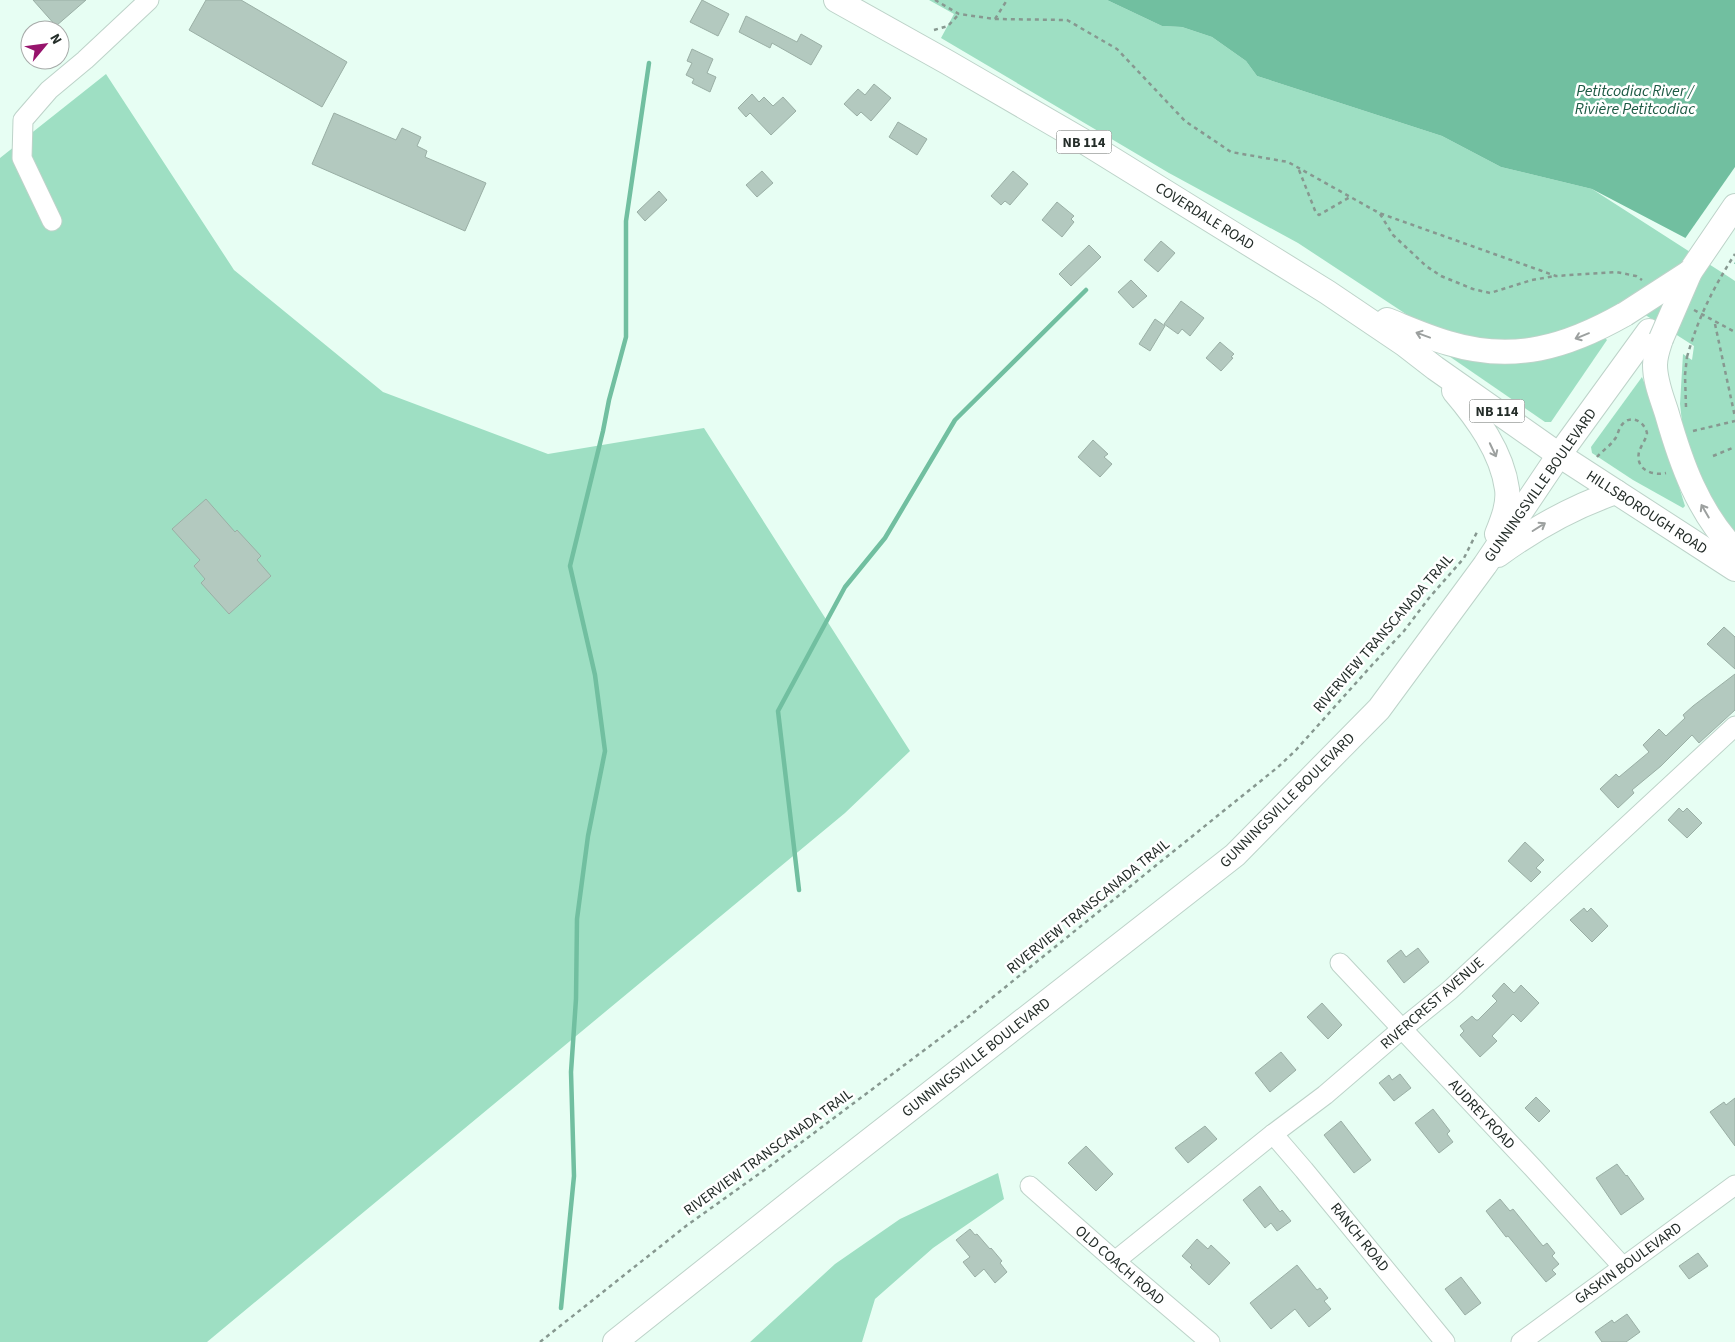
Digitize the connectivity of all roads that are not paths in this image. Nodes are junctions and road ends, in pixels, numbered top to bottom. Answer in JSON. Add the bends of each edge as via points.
{"nodes":[{"id":1,"x":149,"y":0,"type":"edge"},
{"id":2,"x":836,"y":0,"type":"edge"},
{"id":3,"x":1735,"y":206,"type":"edge"},
{"id":4,"x":52,"y":221,"type":"dead end"},
{"id":5,"x":1690,"y":272,"type":"junction"},
{"id":6,"x":1348,"y":305,"type":"junction"},
{"id":7,"x":1655,"y":335,"type":"junction"},
{"id":8,"x":1434,"y":368,"type":"junction"},
{"id":9,"x":1558,"y":455,"type":"junction"},
{"id":10,"x":1616,"y":492,"type":"junction"},
{"id":11,"x":1735,"y":550,"type":"edge"},
{"id":12,"x":1484,"y":566,"type":"junction"},
{"id":13,"x":1735,"y":569,"type":"edge"},
{"id":14,"x":1735,"y":726,"type":"edge"},
{"id":15,"x":1340,"y":963,"type":"dead end"},
{"id":16,"x":1403,"y":1028,"type":"junction"},
{"id":17,"x":1273,"y":1134,"type":"junction"},
{"id":18,"x":1735,"y":1185,"type":"edge"},
{"id":19,"x":1030,"y":1186,"type":"dead end"},
{"id":20,"x":1115,"y":1261,"type":"junction"},
{"id":21,"x":1623,"y":1267,"type":"junction"},
{"id":22,"x":614,"y":1342,"type":"edge"},
{"id":23,"x":1210,"y":1342,"type":"edge"},
{"id":24,"x":1445,"y":1342,"type":"edge"},
{"id":25,"x":1521,"y":1342,"type":"edge"}],
"edges":[{"from":1,"to":4,"type":"street","via":[[49,90],[23,120],[22,158]]},
{"from":2,"to":6,"type":"main road","name":"COVERDALE ROAD","number":"NB 114","via":[[1083,142]]},
{"from":3,"to":5,"type":"main road","name":"GUNNINGSVILLE BOULEVARD"},
{"from":5,"to":6,"type":"main road","one_way":true,"bridge":true,"via":[[1584,336],[1526,351],[1498,351],[1449,344]]},
{"from":5,"to":7,"type":"main road","name":"GUNNINGSVILLE BOULEVARD","bridge":true},
{"from":6,"to":8,"type":"main road","name":"COVERDALE ROAD","number":"NB 114"},
{"from":7,"to":9,"type":"main road","name":"GUNNINGSVILLE BOULEVARD"},
{"from":11,"to":7,"type":"main road","one_way":true,"via":[[1704,510],[1680,456],[1656,375]]},
{"from":8,"to":9,"type":"main road","name":"COVERDALE ROAD","number":"NB 114"},
{"from":8,"to":12,"type":"main road","one_way":true,"via":[[1480,424],[1504,478],[1507,490],[1504,517]]},
{"from":9,"to":10,"type":"main road","name":"HILLSBOROUGH ROAD","number":"NB 114"},
{"from":9,"to":12,"type":"main road","name":"GUNNINGSVILLE BOULEVARD"},
{"from":12,"to":10,"type":"main road","one_way":true,"via":[[1548,521]]},
{"from":10,"to":13,"type":"main road","name":"HILLSBOROUGH ROAD","number":"NB 114"},
{"from":12,"to":22,"type":"main road","name":"GUNNINGSVILLE BOULEVARD","via":[[1379,708],[1235,855]]},
{"from":14,"to":16,"type":"street","name":"RIVERCREST AVENUE","via":[[1450,990]]},
{"from":15,"to":16,"type":"street","name":"AUDREY ROAD"},
{"from":16,"to":17,"type":"street","name":"RIVERCREST AVENUE","via":[[1326,1095]]},
{"from":16,"to":21,"type":"street","name":"AUDREY ROAD"},
{"from":17,"to":20,"type":"street","name":"RIVERCREST AVENUE"},
{"from":17,"to":24,"type":"street","name":"RANCH ROAD"},
{"from":18,"to":21,"type":"street","name":"GASKIN BOULEVARD"},
{"from":19,"to":20,"type":"street","name":"OLD COACH ROAD"},
{"from":20,"to":23,"type":"street","name":"OLD COACH ROAD"},
{"from":21,"to":25,"type":"street","name":"GASKIN BOULEVARD"}]}
